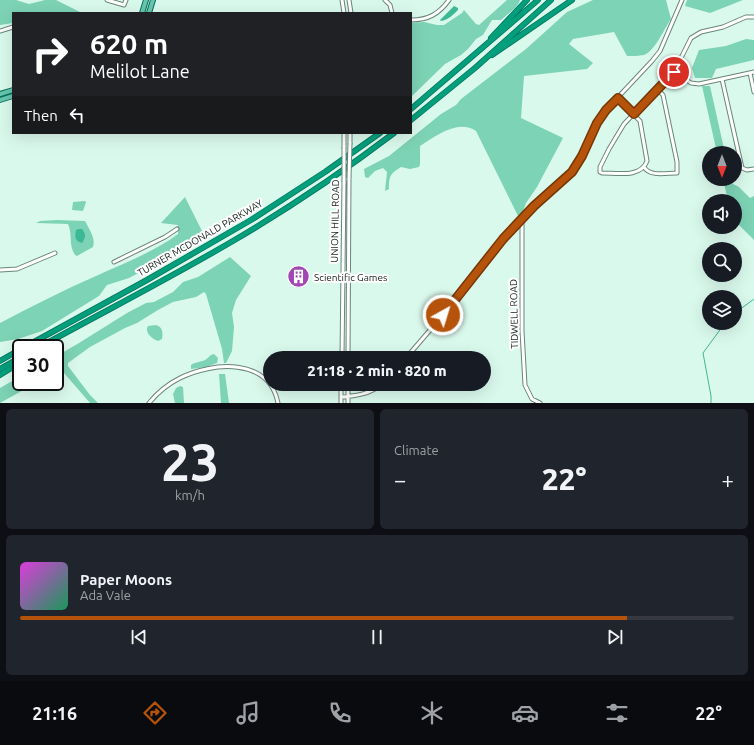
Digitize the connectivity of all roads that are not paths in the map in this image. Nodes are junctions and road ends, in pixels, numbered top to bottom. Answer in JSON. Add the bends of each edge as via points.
{"nodes":[{"id":1,"x":107,"y":0,"type":"edge"},
{"id":2,"x":126,"y":0,"type":"edge"},
{"id":3,"x":146,"y":0,"type":"edge"},
{"id":4,"x":153,"y":0,"type":"edge"},
{"id":5,"x":343,"y":0,"type":"edge"},
{"id":6,"x":349,"y":0,"type":"edge"},
{"id":7,"x":385,"y":0,"type":"edge"},
{"id":8,"x":449,"y":0,"type":"edge"},
{"id":9,"x":526,"y":0,"type":"edge"},
{"id":10,"x":538,"y":0,"type":"edge"},
{"id":11,"x":551,"y":0,"type":"edge"},
{"id":12,"x":572,"y":0,"type":"edge"},
{"id":13,"x":682,"y":0,"type":"edge"},
{"id":14,"x":142,"y":12,"type":"edge"},
{"id":15,"x":149,"y":12,"type":"edge"},
{"id":16,"x":344,"y":12,"type":"edge"},
{"id":17,"x":351,"y":12,"type":"edge"},
{"id":18,"x":392,"y":12,"type":"edge"},
{"id":19,"x":754,"y":17,"type":"edge"},
{"id":20,"x":412,"y":20,"type":"edge"},
{"id":21,"x":12,"y":27,"type":"edge"},
{"id":22,"x":0,"y":31,"type":"edge"},
{"id":23,"x":473,"y":57,"type":"junction"},
{"id":24,"x":475,"y":68,"type":"junction"},
{"id":25,"x":674,"y":72,"type":"junction"},
{"id":26,"x":752,"y":73,"type":"edge"},
{"id":27,"x":722,"y":79,"type":"junction"},
{"id":28,"x":657,"y":89,"type":"junction"},
{"id":29,"x":12,"y":90,"type":"edge"},
{"id":30,"x":754,"y":92,"type":"edge"},
{"id":31,"x":0,"y":94,"type":"edge"},
{"id":32,"x":12,"y":96,"type":"edge"},
{"id":33,"x":618,"y":98,"type":"junction"},
{"id":34,"x":0,"y":100,"type":"edge"},
{"id":35,"x":412,"y":108,"type":"edge"},
{"id":36,"x":634,"y":114,"type":"junction"},
{"id":37,"x":412,"y":119,"type":"edge"},
{"id":38,"x":344,"y":134,"type":"edge"},
{"id":39,"x":350,"y":134,"type":"edge"},
{"id":40,"x":379,"y":134,"type":"edge"},
{"id":41,"x":393,"y":134,"type":"edge"},
{"id":42,"x":644,"y":167,"type":"junction"},
{"id":43,"x":754,"y":169,"type":"edge"},
{"id":44,"x":522,"y":218,"type":"junction"},
{"id":45,"x":177,"y":229,"type":"dead end"},
{"id":46,"x":55,"y":253,"type":"dead end"},
{"id":47,"x":114,"y":262,"type":"dead end"},
{"id":48,"x":0,"y":270,"type":"edge"},
{"id":49,"x":83,"y":323,"type":"junction"},
{"id":50,"x":39,"y":339,"type":"edge"},
{"id":51,"x":54,"y":339,"type":"edge"},
{"id":52,"x":57,"y":339,"type":"edge"},
{"id":53,"x":342,"y":351,"type":"edge"},
{"id":54,"x":348,"y":351,"type":"edge"},
{"id":55,"x":412,"y":351,"type":"edge"},
{"id":56,"x":12,"y":354,"type":"edge"},
{"id":57,"x":0,"y":360,"type":"edge"},
{"id":58,"x":12,"y":362,"type":"edge"},
{"id":59,"x":12,"y":367,"type":"edge"},
{"id":60,"x":0,"y":369,"type":"edge"},
{"id":61,"x":0,"y":374,"type":"edge"},
{"id":62,"x":341,"y":391,"type":"edge"},
{"id":63,"x":348,"y":391,"type":"edge"},
{"id":64,"x":372,"y":391,"type":"edge"},
{"id":65,"x":348,"y":396,"type":"junction"},
{"id":66,"x":341,"y":397,"type":"junction"},
{"id":67,"x":149,"y":403,"type":"edge"},
{"id":68,"x":278,"y":403,"type":"edge"},
{"id":69,"x":341,"y":403,"type":"edge"},
{"id":70,"x":348,"y":403,"type":"edge"},
{"id":71,"x":540,"y":403,"type":"edge"}],
"edges":[{"from":1,"to":2,"type":"street","via":[[124,5]]},
{"from":3,"to":14,"type":"main road"},
{"from":4,"to":15,"type":"main road"},
{"from":5,"to":16,"type":"street"},
{"from":6,"to":17,"type":"street"},
{"from":7,"to":18,"type":"street"},
{"from":8,"to":20,"type":"street","via":[[432,16]]},
{"from":9,"to":23,"type":"highway"},
{"from":10,"to":23,"type":"highway"},
{"from":11,"to":24,"type":"highway"},
{"from":12,"to":24,"type":"highway"},
{"from":13,"to":33,"type":"street","via":[[660,51]]},
{"from":19,"to":25,"type":"street","via":[[696,35],[688,44]]},
{"from":21,"to":22,"type":"street"},
{"from":23,"to":35,"type":"highway"},
{"from":24,"to":37,"type":"highway"},
{"from":25,"to":27,"type":"street","via":[[691,83],[703,84]]},
{"from":25,"to":28,"type":"street"},
{"from":26,"to":27,"type":"street"},
{"from":26,"to":30,"type":"street"},
{"from":27,"to":43,"type":"street","via":[[742,168]]},
{"from":28,"to":36,"type":"street"},
{"from":28,"to":42,"type":"street","via":[[663,96],[677,173],[652,174]]},
{"from":29,"to":31,"type":"main road"},
{"from":32,"to":34,"type":"main road"},
{"from":33,"to":36,"type":"street"},
{"from":33,"to":44,"type":"street","via":[[597,123],[572,172]]},
{"from":36,"to":42,"type":"street","via":[[640,120],[647,158]]},
{"from":36,"to":42,"type":"street","via":[[616,137],[600,167],[600,172],[628,174]]},
{"from":38,"to":53,"type":"street","name":"UNION HILL ROAD","bridge":true},
{"from":39,"to":54,"type":"street","name":"UNION HILL ROAD","bridge":true},
{"from":40,"to":50,"type":"highway","name":"TURNER MCDONALD PARKWAY","via":[[252,220]]},
{"from":41,"to":49,"type":"highway","name":"TURNER MCDONALD PARKWAY","via":[[328,181],[256,227]]},
{"from":44,"to":55,"type":"street"},
{"from":44,"to":71,"type":"street","name":"TIDWELL ROAD","via":[[522,331],[525,385],[532,399]]},
{"from":45,"to":47,"type":"street"},
{"from":46,"to":48,"type":"street","via":[[17,269]]},
{"from":49,"to":51,"type":"highway","name":"TURNER MCDONALD PARKWAY"},
{"from":49,"to":52,"type":"highway"},
{"from":56,"to":57,"type":"highway","name":"TURNER MCDONALD PARKWAY"},
{"from":58,"to":60,"type":"highway"},
{"from":59,"to":61,"type":"highway"},
{"from":62,"to":66,"type":"street"},
{"from":63,"to":65,"type":"street"},
{"from":64,"to":65,"type":"street","via":[[358,396]]},
{"from":65,"to":66,"type":"street"},
{"from":65,"to":70,"type":"street"},
{"from":66,"to":69,"type":"street"},
{"from":67,"to":68,"type":"street","via":[[163,388],[185,376],[234,367],[249,369],[263,377],[272,387]]}]}
